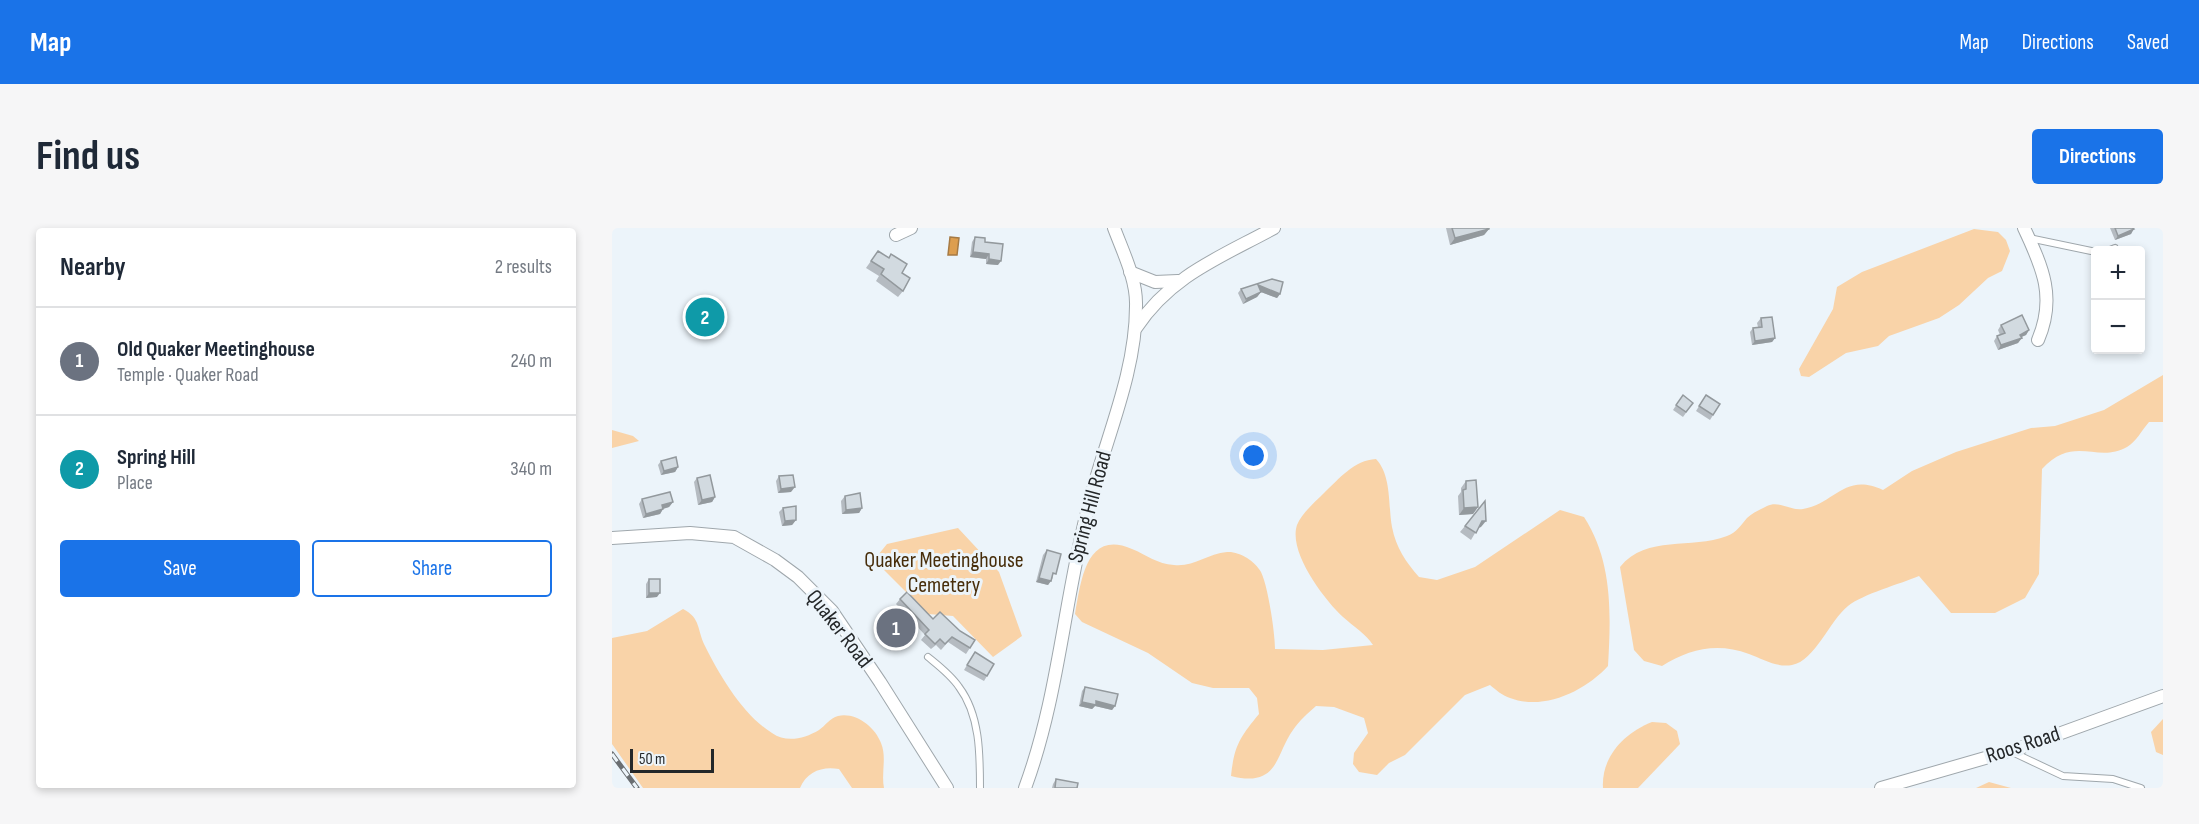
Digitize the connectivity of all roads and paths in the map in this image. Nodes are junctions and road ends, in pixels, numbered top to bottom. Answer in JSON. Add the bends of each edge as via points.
{"nodes":[{"id":1,"x":911,"y":228,"type":"edge"},
{"id":2,"x":1114,"y":228,"type":"edge"},
{"id":3,"x":1274,"y":228,"type":"edge"},
{"id":4,"x":2026,"y":233,"type":"edge"},
{"id":5,"x":896,"y":235,"type":"dead end"},
{"id":6,"x":2091,"y":251,"type":"edge"},
{"id":7,"x":1130,"y":272,"type":"junction"},
{"id":8,"x":1178,"y":281,"type":"junction"},
{"id":9,"x":1135,"y":329,"type":"junction"},
{"id":10,"x":2038,"y":340,"type":"dead end"},
{"id":11,"x":612,"y":538,"type":"edge"},
{"id":12,"x":928,"y":657,"type":"dead end"},
{"id":13,"x":2163,"y":696,"type":"edge"},
{"id":14,"x":2010,"y":751,"type":"junction"},
{"id":15,"x":947,"y":788,"type":"edge"},
{"id":16,"x":980,"y":788,"type":"edge"},
{"id":17,"x":1025,"y":788,"type":"edge"},
{"id":18,"x":1881,"y":788,"type":"edge"},
{"id":19,"x":2141,"y":788,"type":"edge"}],
"edges":[{"from":1,"to":5,"type":"street"},
{"from":2,"to":7,"type":"street","name":"Spring Hill Road"},
{"from":3,"to":8,"type":"street"},
{"from":4,"to":6,"type":"lane"},
{"from":4,"to":10,"type":"street","via":[[2048,289],[2048,309]]},
{"from":7,"to":8,"type":"street","via":[[1155,282]]},
{"from":7,"to":9,"type":"street","name":"Spring Hill Road","via":[[1137,303]]},
{"from":8,"to":9,"type":"street"},
{"from":9,"to":17,"type":"street","name":"Spring Hill Road","via":[[1071,580],[1050,708]]},
{"from":11,"to":15,"type":"street","name":"Quaker Road","via":[[690,533],[734,537],[798,577],[832,611]]},
{"from":12,"to":16,"type":"lane","via":[[959,686],[967,701],[978,740]]},
{"from":13,"to":14,"type":"street","name":"Roos Road"},
{"from":14,"to":18,"type":"street","name":"Roos Road"},
{"from":14,"to":19,"type":"lane","via":[[2063,776],[2113,779]]}]}
